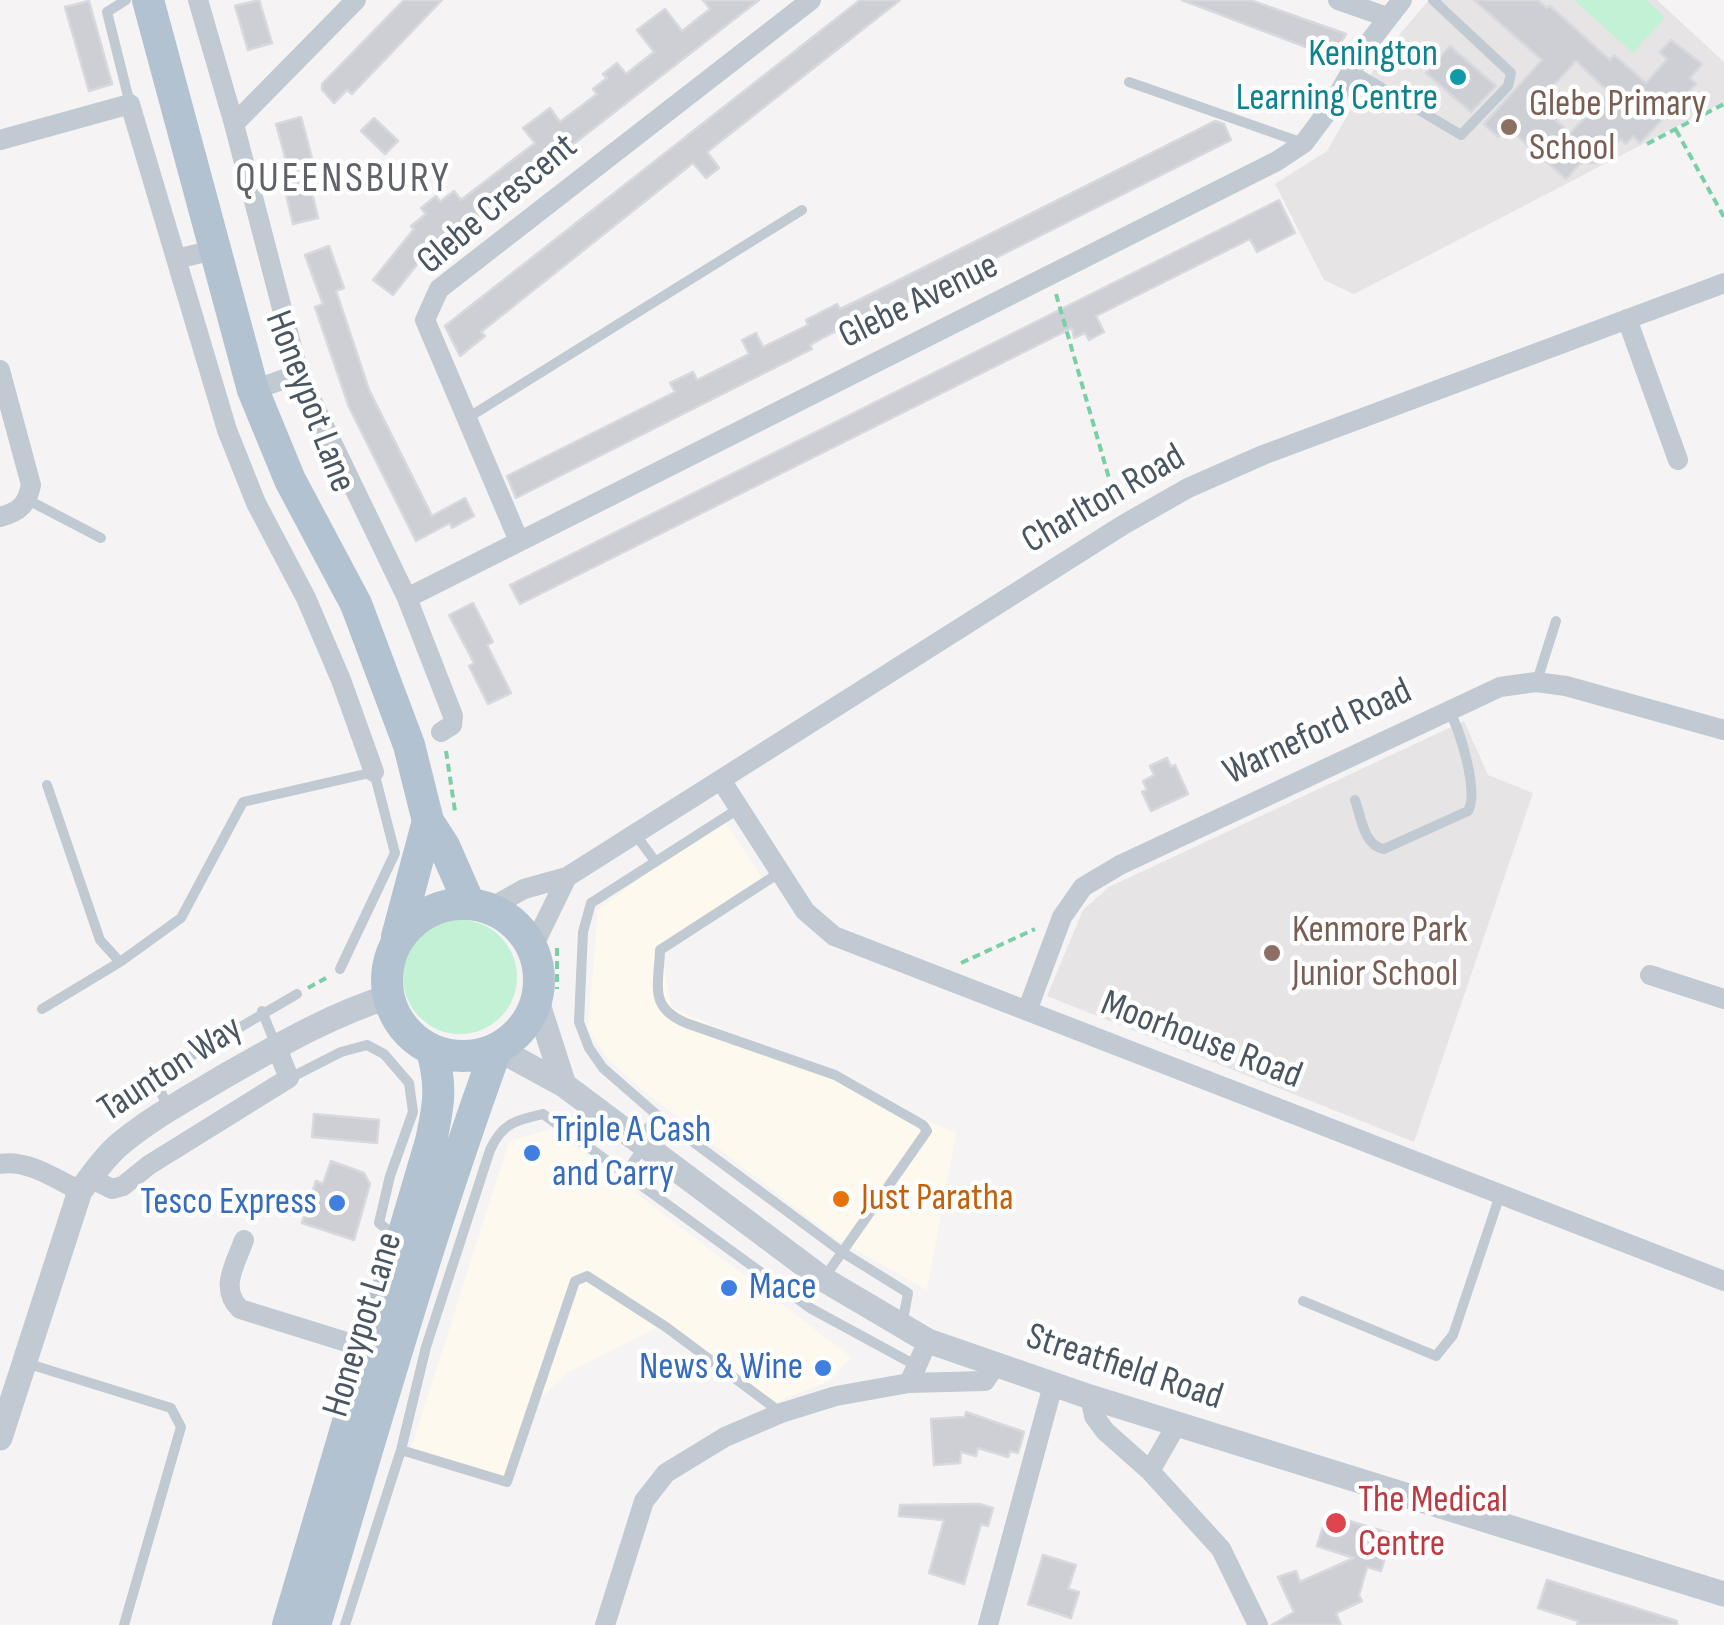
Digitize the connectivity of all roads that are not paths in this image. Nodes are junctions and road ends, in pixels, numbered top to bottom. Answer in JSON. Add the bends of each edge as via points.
{"nodes":[{"id":1,"x":126,"y":0,"type":"edge"},
{"id":2,"x":148,"y":0,"type":"edge"},
{"id":3,"x":198,"y":0,"type":"edge"},
{"id":4,"x":356,"y":0,"type":"edge"},
{"id":5,"x":811,"y":0,"type":"edge"},
{"id":6,"x":1338,"y":0,"type":"edge"},
{"id":7,"x":1402,"y":0,"type":"edge"},
{"id":8,"x":1433,"y":0,"type":"edge"},
{"id":9,"x":1387,"y":17,"type":"junction"},
{"id":10,"x":1352,"y":70,"type":"junction"},
{"id":11,"x":1129,"y":82,"type":"dead end"},
{"id":12,"x":130,"y":104,"type":"junction"},
{"id":13,"x":234,"y":124,"type":"junction"},
{"id":14,"x":0,"y":140,"type":"edge"},
{"id":15,"x":1304,"y":143,"type":"junction"},
{"id":16,"x":802,"y":210,"type":"dead end"},
{"id":17,"x":214,"y":250,"type":"junction"},
{"id":18,"x":176,"y":259,"type":"junction"},
{"id":19,"x":1724,"y":283,"type":"edge"},
{"id":20,"x":1627,"y":320,"type":"junction"},
{"id":21,"x":0,"y":370,"type":"edge"},
{"id":22,"x":298,"y":374,"type":"junction"},
{"id":23,"x":253,"y":390,"type":"junction"},
{"id":24,"x":469,"y":417,"type":"junction"},
{"id":25,"x":1678,"y":460,"type":"dead end"},
{"id":26,"x":28,"y":500,"type":"junction"},
{"id":27,"x":0,"y":517,"type":"edge"},
{"id":28,"x":101,"y":538,"type":"dead end"},
{"id":29,"x":519,"y":542,"type":"junction"},
{"id":30,"x":332,"y":560,"type":"junction"},
{"id":31,"x":296,"y":578,"type":"junction"},
{"id":32,"x":406,"y":598,"type":"junction"},
{"id":33,"x":1556,"y":621,"type":"dead end"},
{"id":34,"x":1536,"y":682,"type":"junction"},
{"id":35,"x":1448,"y":710,"type":"junction"},
{"id":36,"x":1724,"y":730,"type":"edge"},
{"id":37,"x":441,"y":732,"type":"road end"},
{"id":38,"x":374,"y":772,"type":"junction"},
{"id":39,"x":720,"y":780,"type":"junction"},
{"id":40,"x":47,"y":786,"type":"dead end"},
{"id":41,"x":1356,"y":800,"type":"dead end"},
{"id":42,"x":738,"y":809,"type":"junction"},
{"id":43,"x":428,"y":821,"type":"junction"},
{"id":44,"x":635,"y":834,"type":"junction"},
{"id":45,"x":655,"y":860,"type":"junction"},
{"id":46,"x":779,"y":872,"type":"junction"},
{"id":47,"x":567,"y":876,"type":"junction"},
{"id":48,"x":479,"y":905,"type":"junction"},
{"id":49,"x":394,"y":945,"type":"junction"},
{"id":50,"x":533,"y":947,"type":"junction"},
{"id":51,"x":120,"y":962,"type":"junction"},
{"id":52,"x":340,"y":968,"type":"road end"},
{"id":53,"x":1650,"y":974,"type":"dead end"},
{"id":54,"x":296,"y":994,"type":"road end"},
{"id":55,"x":388,"y":997,"type":"junction"},
{"id":56,"x":1724,"y":1000,"type":"edge"},
{"id":57,"x":537,"y":1001,"type":"junction"},
{"id":58,"x":42,"y":1009,"type":"dead end"},
{"id":59,"x":1027,"y":1011,"type":"junction"},
{"id":60,"x":262,"y":1012,"type":"junction"},
{"id":61,"x":276,"y":1046,"type":"junction"},
{"id":62,"x":496,"y":1049,"type":"junction"},
{"id":63,"x":432,"y":1050,"type":"junction"},
{"id":64,"x":289,"y":1078,"type":"junction"},
{"id":65,"x":564,"y":1085,"type":"junction"},
{"id":66,"x":168,"y":1110,"type":"junction"},
{"id":67,"x":658,"y":1116,"type":"junction"},
{"id":68,"x":641,"y":1143,"type":"junction"},
{"id":69,"x":0,"y":1164,"type":"edge"},
{"id":70,"x":625,"y":1174,"type":"junction"},
{"id":71,"x":85,"y":1184,"type":"junction"},
{"id":72,"x":1500,"y":1194,"type":"junction"},
{"id":73,"x":460,"y":1198,"type":"junction"},
{"id":74,"x":400,"y":1239,"type":"junction"},
{"id":75,"x":244,"y":1240,"type":"dead end"},
{"id":76,"x":842,"y":1252,"type":"junction"},
{"id":77,"x":823,"y":1279,"type":"junction"},
{"id":78,"x":1724,"y":1281,"type":"edge"},
{"id":79,"x":1303,"y":1301,"type":"dead end"},
{"id":80,"x":902,"y":1328,"type":"junction"},
{"id":81,"x":928,"y":1340,"type":"junction"},
{"id":82,"x":369,"y":1349,"type":"junction"},
{"id":83,"x":24,"y":1362,"type":"junction"},
{"id":84,"x":995,"y":1366,"type":"junction"},
{"id":85,"x":912,"y":1374,"type":"junction"},
{"id":86,"x":1053,"y":1385,"type":"junction"},
{"id":87,"x":1090,"y":1397,"type":"junction"},
{"id":88,"x":781,"y":1413,"type":"junction"},
{"id":89,"x":1176,"y":1424,"type":"junction"},
{"id":90,"x":0,"y":1438,"type":"edge"},
{"id":91,"x":401,"y":1450,"type":"junction"},
{"id":92,"x":1150,"y":1472,"type":"junction"},
{"id":93,"x":341,"y":1546,"type":"junction"},
{"id":94,"x":1724,"y":1594,"type":"edge"},
{"id":95,"x":124,"y":1625,"type":"edge"},
{"id":96,"x":288,"y":1625,"type":"edge"},
{"id":97,"x":315,"y":1625,"type":"edge"},
{"id":98,"x":344,"y":1625,"type":"edge"},
{"id":99,"x":605,"y":1625,"type":"edge"},
{"id":100,"x":988,"y":1625,"type":"edge"},
{"id":101,"x":1258,"y":1625,"type":"edge"}],
"edges":[{"from":1,"to":12,"type":"lane","via":[[107,12]]},
{"from":2,"to":17,"type":"main road","name":"Honeypot Lane"},
{"from":3,"to":13,"type":"street","name":"Honeypot Lane"},
{"from":4,"to":13,"type":"street"},
{"from":5,"to":24,"type":"street","name":"Glebe Crescent","via":[[439,289],[426,320]]},
{"from":6,"to":9,"type":"street"},
{"from":7,"to":9,"type":"street","name":"Glebe Avenue"},
{"from":8,"to":10,"type":"lane","via":[[1511,73],[1508,86],[1461,135]]},
{"from":9,"to":10,"type":"street","name":"Glebe Avenue"},
{"from":10,"to":15,"type":"street","name":"Glebe Avenue"},
{"from":11,"to":15,"type":"lane"},
{"from":12,"to":14,"type":"street"},
{"from":12,"to":18,"type":"street"},
{"from":13,"to":22,"type":"street","name":"Honeypot Lane"},
{"from":15,"to":29,"type":"street","name":"Glebe Avenue"},
{"from":16,"to":24,"type":"lane"},
{"from":17,"to":18,"type":"street"},
{"from":17,"to":23,"type":"main road","name":"Honeypot Lane"},
{"from":18,"to":31,"type":"street","via":[[227,430]]},
{"from":19,"to":20,"type":"street","name":"Charlton Road"},
{"from":20,"to":25,"type":"street"},
{"from":20,"to":39,"type":"street","name":"Charlton Road","via":[[1188,488]]},
{"from":21,"to":26,"type":"street","via":[[31,485]]},
{"from":22,"to":23,"type":"street"},
{"from":22,"to":32,"type":"street","name":"Honeypot Lane"},
{"from":23,"to":30,"type":"main road","name":"Honeypot Lane"},
{"from":24,"to":29,"type":"street","name":"Glebe Crescent"},
{"from":26,"to":27,"type":"street"},
{"from":26,"to":28,"type":"lane"},
{"from":29,"to":32,"type":"street","name":"Glebe Avenue"},
{"from":30,"to":31,"type":"street"},
{"from":30,"to":43,"type":"main road","name":"Honeypot Lane","via":[[356,604],[409,745]]},
{"from":31,"to":38,"type":"street"},
{"from":32,"to":37,"type":"street","name":"Honeypot Lane","via":[[453,716]]},
{"from":33,"to":34,"type":"lane"},
{"from":34,"to":35,"type":"street","name":"Warneford Road","via":[[1500,688]]},
{"from":34,"to":36,"type":"street","name":"Warneford Road"},
{"from":35,"to":41,"type":"lane","via":[[1458,726],[1472,795],[1468,811],[1384,849],[1370,842]]},
{"from":35,"to":59,"type":"street","name":"Warneford Road","via":[[1083,888],[1062,917]]},
{"from":38,"to":51,"type":"lane","via":[[242,802],[181,918]]},
{"from":38,"to":52,"type":"lane","via":[[394,853]]},
{"from":39,"to":42,"type":"street","name":"Moorhouse Road"},
{"from":39,"to":44,"type":"street","name":"Charlton Road"},
{"from":40,"to":51,"type":"lane","via":[[100,940]]},
{"from":42,"to":45,"type":"lane"},
{"from":42,"to":46,"type":"street","name":"Moorhouse Road"},
{"from":43,"to":48,"type":"main road","name":"Honeypot Lane"},
{"from":43,"to":49,"type":"main road","name":"Honeypot Lane"},
{"from":44,"to":45,"type":"lane"},
{"from":44,"to":47,"type":"street","name":"Charlton Road"},
{"from":45,"to":67,"type":"lane","via":[[591,903],[583,932],[579,1022],[603,1068]]},
{"from":46,"to":59,"type":"street","name":"Moorhouse Road","via":[[804,911],[834,936]]},
{"from":46,"to":76,"type":"lane","via":[[660,950],[659,1003],[686,1023],[835,1075],[923,1125],[927,1131],[919,1144]]},
{"from":47,"to":48,"type":"street","name":"Charlton Road"},
{"from":47,"to":50,"type":"street"},
{"from":48,"to":49,"type":"main road","via":[[425,913]]},
{"from":48,"to":50,"type":"main road","via":[[522,930]]},
{"from":49,"to":55,"type":"main road"},
{"from":50,"to":57,"type":"main road"},
{"from":51,"to":58,"type":"lane"},
{"from":53,"to":56,"type":"street"},
{"from":54,"to":60,"type":"lane"},
{"from":55,"to":61,"type":"street","name":"Taunton Way"},
{"from":55,"to":63,"type":"main road","via":[[410,1036]]},
{"from":57,"to":62,"type":"main road","via":[[520,1032]]},
{"from":57,"to":65,"type":"street"},
{"from":59,"to":72,"type":"street","name":"Moorhouse Road"},
{"from":60,"to":61,"type":"lane"},
{"from":60,"to":66,"type":"lane","via":[[154,1076]]},
{"from":61,"to":64,"type":"street"},
{"from":61,"to":66,"type":"street","name":"Taunton Way"},
{"from":62,"to":63,"type":"main road","via":[[464,1056]]},
{"from":62,"to":65,"type":"street","name":"Streatfield Road"},
{"from":62,"to":73,"type":"main road","name":"Honeypot Lane"},
{"from":63,"to":74,"type":"main road","name":"Honeypot Lane","via":[[440,1100]]},
{"from":64,"to":71,"type":"street","via":[[123,1186]]},
{"from":64,"to":74,"type":"lane","via":[[358,1045],[376,1048],[401,1070],[413,1112],[379,1223]]},
{"from":65,"to":68,"type":"street","name":"Streatfield Road"},
{"from":66,"to":71,"type":"street","name":"Taunton Way","via":[[119,1145]]},
{"from":67,"to":68,"type":"lane"},
{"from":67,"to":76,"type":"lane"},
{"from":68,"to":70,"type":"lane"},
{"from":68,"to":77,"type":"street","name":"Streatfield Road"},
{"from":69,"to":71,"type":"street"},
{"from":70,"to":73,"type":"lane","via":[[544,1114],[499,1130]]},
{"from":70,"to":85,"type":"lane"},
{"from":71,"to":83,"type":"street","name":"Taunton Way"},
{"from":72,"to":78,"type":"street","name":"Moorhouse Road"},
{"from":72,"to":79,"type":"lane","via":[[1454,1336],[1436,1356]]},
{"from":73,"to":91,"type":"lane"},
{"from":73,"to":93,"type":"main road","name":"Honeypot Lane"},
{"from":74,"to":82,"type":"main road","name":"Honeypot Lane"},
{"from":75,"to":82,"type":"street","via":[[228,1286],[240,1309]]},
{"from":76,"to":77,"type":"lane"},
{"from":76,"to":80,"type":"lane","via":[[908,1293]]},
{"from":77,"to":80,"type":"street","name":"Streatfield Road"},
{"from":80,"to":81,"type":"street","name":"Streatfield Road"},
{"from":81,"to":84,"type":"street","name":"Streatfield Road"},
{"from":81,"to":85,"type":"street"},
{"from":82,"to":93,"type":"main road","name":"Honeypot Lane"},
{"from":83,"to":90,"type":"street","name":"Taunton Way"},
{"from":83,"to":95,"type":"lane","via":[[171,1408],[180,1427]]},
{"from":84,"to":85,"type":"street","via":[[985,1381]]},
{"from":84,"to":86,"type":"street","name":"Streatfield Road"},
{"from":85,"to":88,"type":"street"},
{"from":86,"to":87,"type":"street","name":"Streatfield Road"},
{"from":86,"to":100,"type":"street"},
{"from":87,"to":89,"type":"street","name":"Streatfield Road"},
{"from":87,"to":92,"type":"street","via":[[1105,1431]]},
{"from":88,"to":91,"type":"lane","via":[[587,1276],[575,1281],[507,1482]]},
{"from":88,"to":99,"type":"street","via":[[666,1473],[644,1501]]},
{"from":89,"to":92,"type":"street"},
{"from":89,"to":94,"type":"street","name":"Streatfield Road"},
{"from":91,"to":93,"type":"lane"},
{"from":92,"to":101,"type":"street","via":[[1221,1549]]},
{"from":93,"to":96,"type":"main road","name":"Honeypot Lane"},
{"from":93,"to":97,"type":"main road","name":"Honeypot Lane"},
{"from":93,"to":98,"type":"lane"}]}
